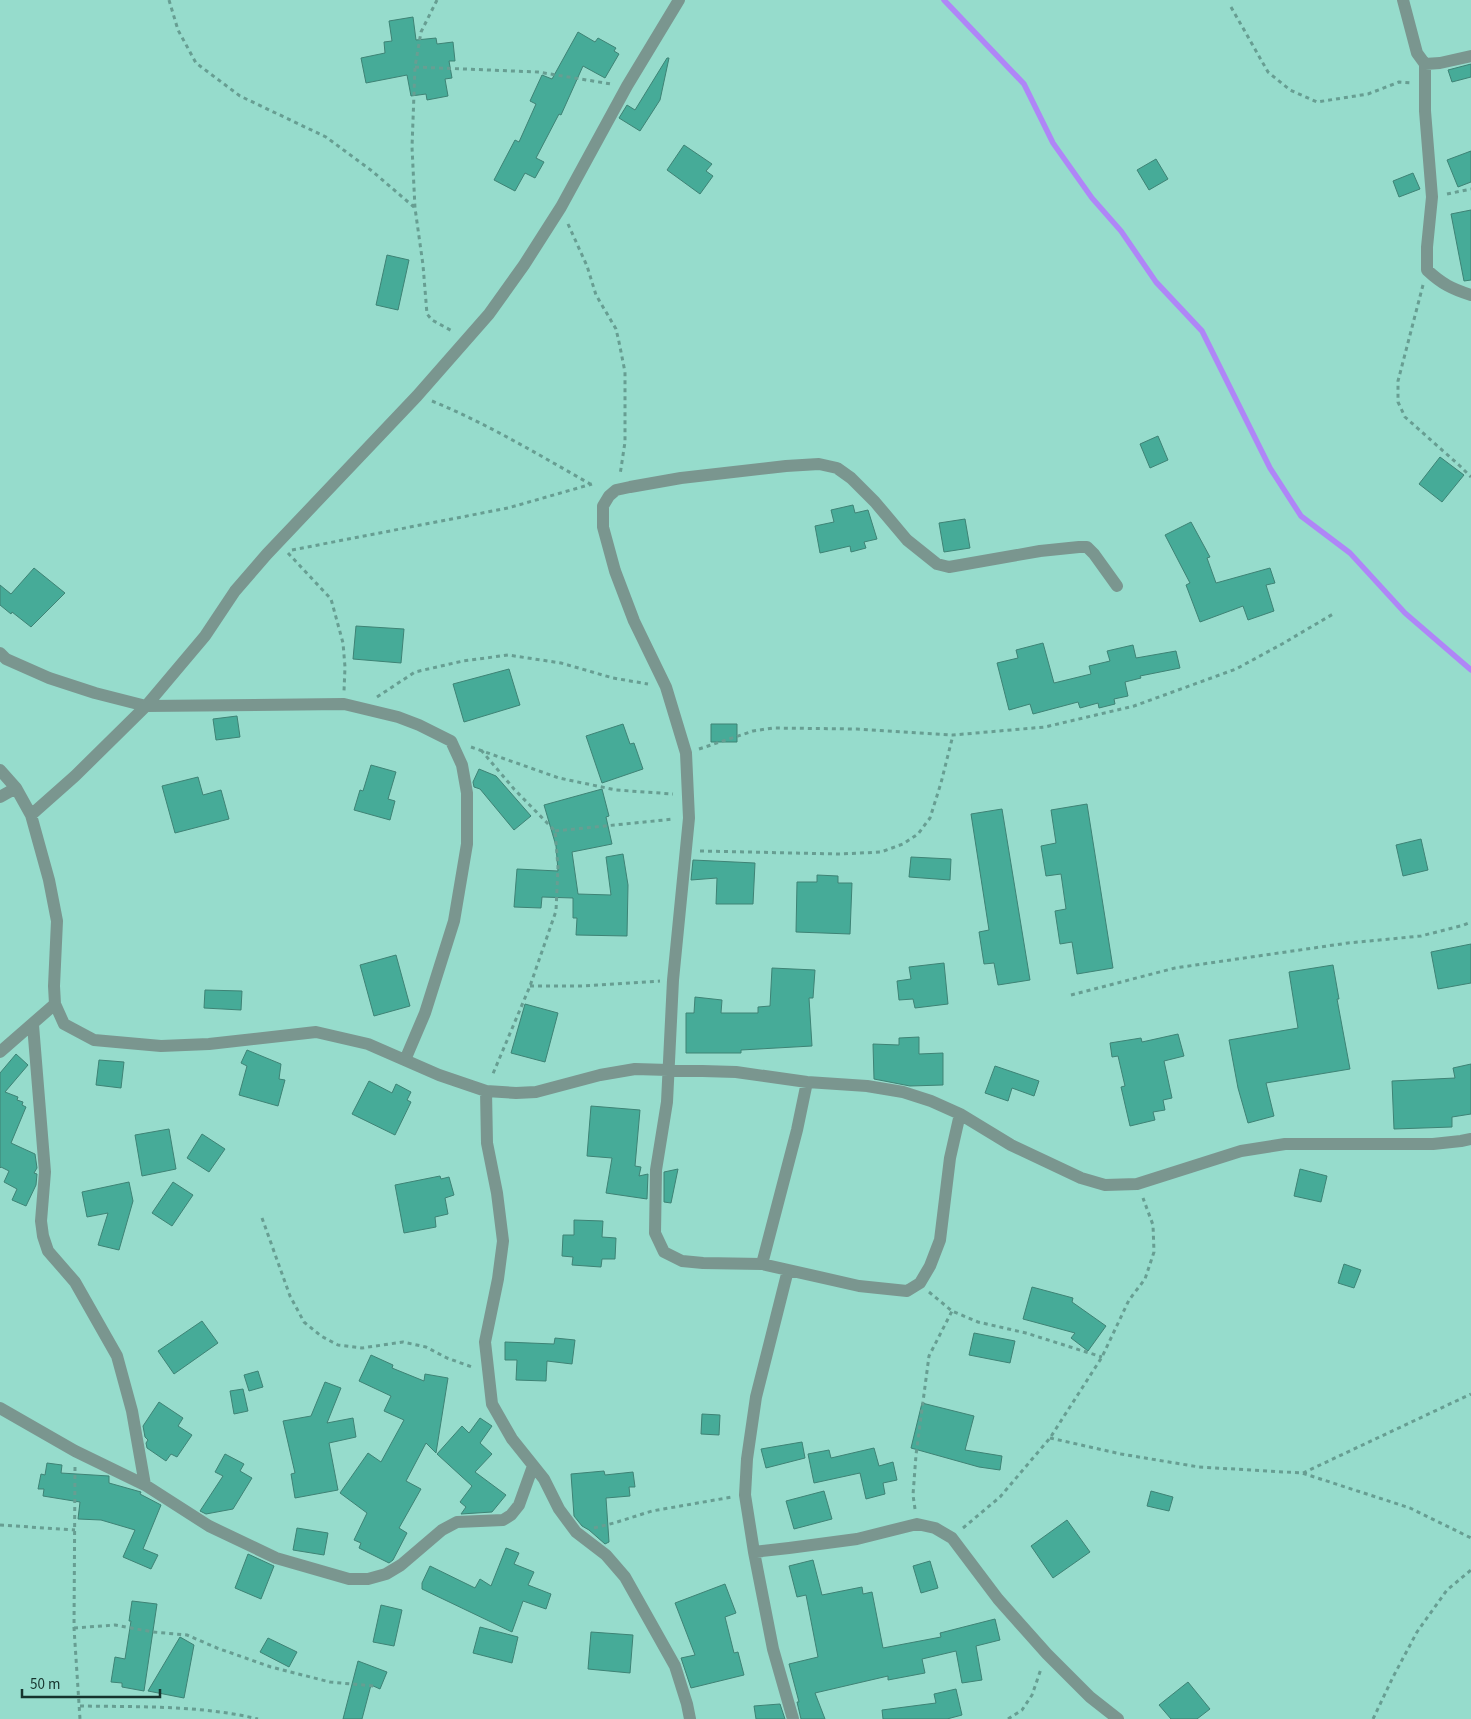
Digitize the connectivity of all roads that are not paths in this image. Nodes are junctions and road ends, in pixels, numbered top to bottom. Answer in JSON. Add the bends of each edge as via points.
{"nodes":[{"id":1,"x":679,"y":0,"type":"edge"},
{"id":2,"x":1403,"y":0,"type":"edge"},
{"id":3,"x":1471,"y":56,"type":"edge"},
{"id":4,"x":1425,"y":64,"type":"junction"},
{"id":5,"x":1471,"y":294,"type":"edge"},
{"id":6,"x":1117,"y":586,"type":"dead end"},
{"id":7,"x":0,"y":653,"type":"edge"},
{"id":8,"x":146,"y":706,"type":"junction"},
{"id":9,"x":0,"y":770,"type":"edge"},
{"id":10,"x":16,"y":788,"type":"junction"},
{"id":11,"x":0,"y":797,"type":"edge"},
{"id":12,"x":31,"y":815,"type":"junction"},
{"id":13,"x":55,"y":1004,"type":"junction"},
{"id":14,"x":33,"y":1024,"type":"junction"},
{"id":15,"x":0,"y":1052,"type":"edge"},
{"id":16,"x":405,"y":1060,"type":"junction"},
{"id":17,"x":668,"y":1070,"type":"junction"},
{"id":18,"x":807,"y":1082,"type":"junction"},
{"id":19,"x":486,"y":1091,"type":"junction"},
{"id":20,"x":960,"y":1114,"type":"junction"},
{"id":21,"x":1471,"y":1139,"type":"edge"},
{"id":22,"x":762,"y":1264,"type":"junction"},
{"id":23,"x":788,"y":1270,"type":"junction"},
{"id":24,"x":0,"y":1408,"type":"edge"},
{"id":25,"x":533,"y":1466,"type":"junction"},
{"id":26,"x":145,"y":1485,"type":"junction"},
{"id":27,"x":754,"y":1552,"type":"junction"},
{"id":28,"x":690,"y":1719,"type":"edge"},
{"id":29,"x":793,"y":1719,"type":"edge"},
{"id":30,"x":1118,"y":1719,"type":"edge"}],
"edges":[{"from":1,"to":8,"type":"street","via":[[627,86],[561,207],[489,314],[417,396],[248,576],[205,636]]},
{"from":2,"to":4,"type":"street","via":[[1417,53]]},
{"from":3,"to":4,"type":"street"},
{"from":4,"to":5,"type":"street","via":[[1432,197],[1427,270],[1440,283]]},
{"from":6,"to":17,"type":"street","via":[[1094,554],[1087,547],[1079,546],[949,567],[938,564],[907,540],[851,478],[837,468],[819,464],[680,478],[612,493],[603,506],[603,527],[609,550],[634,621],[666,687],[686,753],[689,818]]},
{"from":7,"to":8,"type":"street","via":[[6,659],[48,678]]},
{"from":8,"to":12,"type":"street"},
{"from":8,"to":16,"type":"street","via":[[344,704],[412,723],[451,742],[462,765],[467,793],[467,844],[454,921],[425,1013]]},
{"from":9,"to":10,"type":"street"},
{"from":10,"to":11,"type":"street"},
{"from":10,"to":12,"type":"street"},
{"from":12,"to":13,"type":"street","via":[[57,920]]},
{"from":13,"to":14,"type":"street"},
{"from":13,"to":16,"type":"street","via":[[64,1024],[94,1040],[162,1046],[316,1032],[368,1044]]},
{"from":14,"to":15,"type":"street"},
{"from":14,"to":26,"type":"street","via":[[46,1172],[41,1221],[44,1236],[48,1251],[75,1282],[118,1356]]},
{"from":16,"to":19,"type":"street"},
{"from":17,"to":18,"type":"street","via":[[736,1072]]},
{"from":17,"to":19,"type":"street","via":[[634,1069],[536,1092]]},
{"from":17,"to":22,"type":"street","via":[[667,1102],[656,1170],[655,1233],[664,1252],[682,1261]]},
{"from":18,"to":20,"type":"street","via":[[903,1092]]},
{"from":18,"to":22,"type":"street"},
{"from":19,"to":25,"type":"street","via":[[487,1143],[503,1242],[485,1342],[487,1372],[492,1404],[512,1439]]},
{"from":20,"to":21,"type":"street","via":[[1011,1145],[1081,1178],[1105,1185],[1137,1184],[1242,1151],[1285,1144],[1433,1144]]},
{"from":20,"to":23,"type":"street","via":[[950,1158],[940,1240],[920,1283],[907,1291],[859,1286]]},
{"from":22,"to":23,"type":"street"},
{"from":23,"to":27,"type":"street","via":[[756,1398],[747,1459],[745,1495]]},
{"from":24,"to":26,"type":"street","via":[[75,1451]]},
{"from":25,"to":26,"type":"street","via":[[519,1505],[511,1515],[503,1520],[449,1525],[401,1566],[368,1579],[349,1579],[276,1558],[209,1526]]},
{"from":25,"to":28,"type":"street","via":[[576,1532],[606,1555],[625,1577],[675,1666]]},
{"from":27,"to":29,"type":"street","via":[[773,1649]]},
{"from":27,"to":30,"type":"street","via":[[849,1540],[917,1524],[935,1528],[952,1538],[998,1600],[1047,1654],[1090,1697]]}]}
